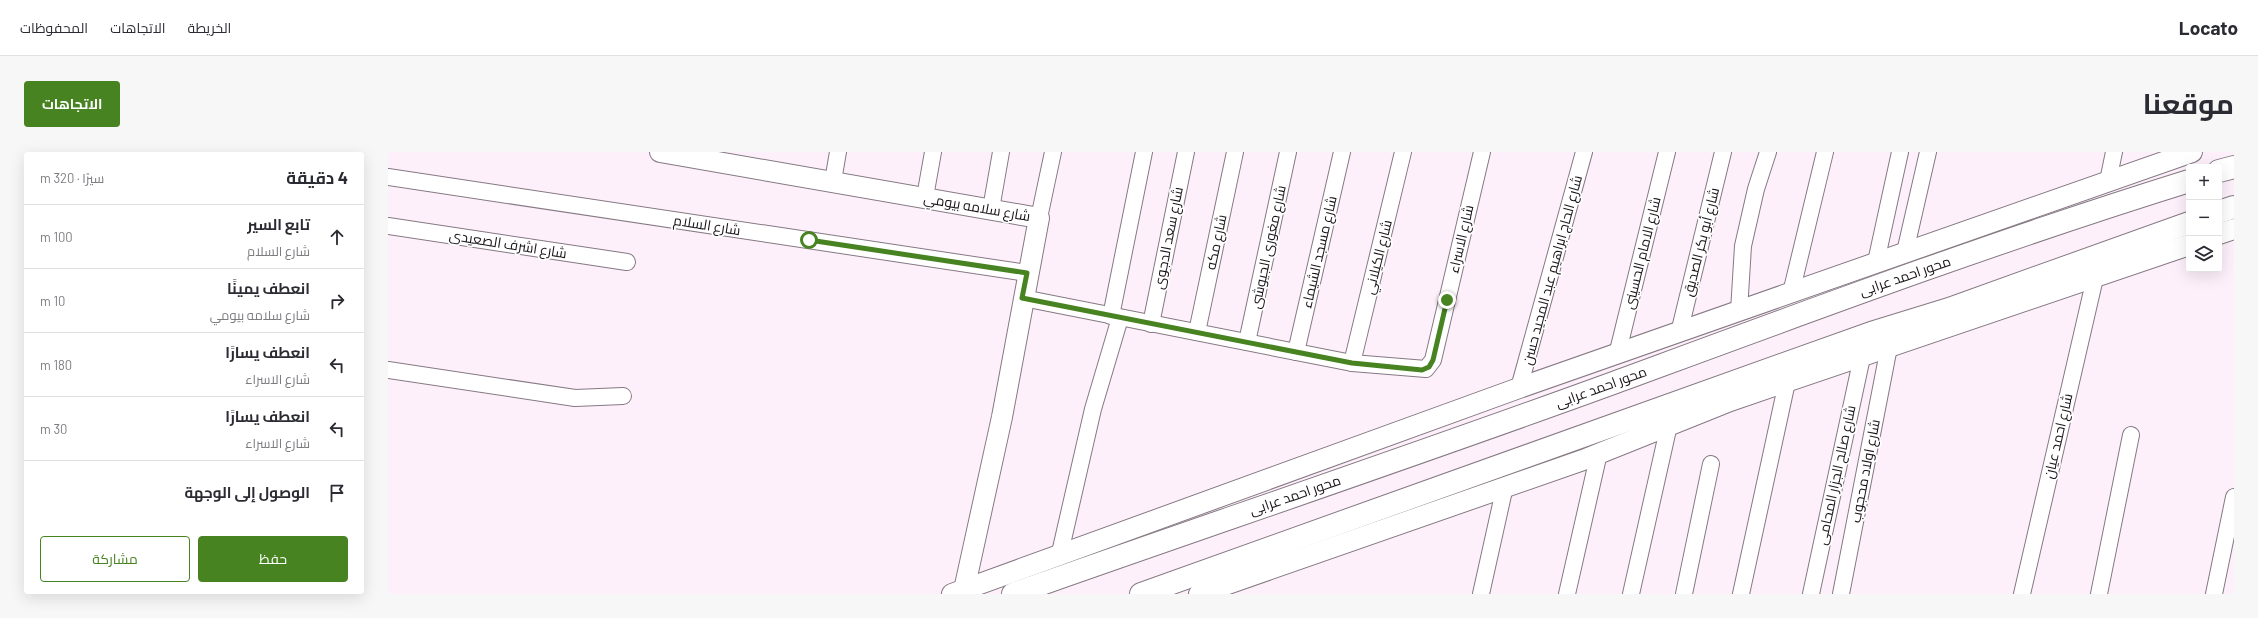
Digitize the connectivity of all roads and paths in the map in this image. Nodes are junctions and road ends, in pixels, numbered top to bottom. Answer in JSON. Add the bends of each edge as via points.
{"nodes":[{"id":1,"x":660,"y":152,"type":"edge"},
{"id":2,"x":838,"y":152,"type":"edge"},
{"id":3,"x":933,"y":152,"type":"edge"},
{"id":4,"x":1001,"y":152,"type":"edge"},
{"id":5,"x":1053,"y":152,"type":"edge"},
{"id":6,"x":1144,"y":152,"type":"edge"},
{"id":7,"x":1186,"y":152,"type":"edge"},
{"id":8,"x":1234,"y":152,"type":"edge"},
{"id":9,"x":1288,"y":152,"type":"edge"},
{"id":10,"x":1342,"y":152,"type":"edge"},
{"id":11,"x":1403,"y":152,"type":"edge"},
{"id":12,"x":1482,"y":152,"type":"edge"},
{"id":13,"x":1584,"y":152,"type":"edge"},
{"id":14,"x":1667,"y":152,"type":"edge"},
{"id":15,"x":1723,"y":152,"type":"edge"},
{"id":16,"x":1768,"y":152,"type":"edge"},
{"id":17,"x":1825,"y":152,"type":"edge"},
{"id":18,"x":1900,"y":152,"type":"edge"},
{"id":19,"x":1928,"y":152,"type":"edge"},
{"id":20,"x":2114,"y":152,"type":"edge"},
{"id":21,"x":2192,"y":152,"type":"edge"},
{"id":22,"x":2234,"y":167,"type":"edge"},
{"id":23,"x":2222,"y":170,"type":"edge"},
{"id":24,"x":388,"y":177,"type":"edge"},
{"id":25,"x":2108,"y":181,"type":"junction"},
{"id":26,"x":833,"y":182,"type":"junction"},
{"id":27,"x":2186,"y":182,"type":"edge"},
{"id":28,"x":925,"y":197,"type":"junction"},
{"id":29,"x":2234,"y":207,"type":"edge"},
{"id":30,"x":991,"y":208,"type":"junction"},
{"id":31,"x":2222,"y":211,"type":"edge"},
{"id":32,"x":1039,"y":218,"type":"junction"},
{"id":33,"x":2186,"y":224,"type":"edge"},
{"id":34,"x":388,"y":226,"type":"edge"},
{"id":35,"x":2234,"y":229,"type":"edge"},
{"id":36,"x":2222,"y":233,"type":"edge"},
{"id":37,"x":2186,"y":246,"type":"edge"},
{"id":38,"x":1905,"y":252,"type":"junction"},
{"id":39,"x":627,"y":262,"type":"dead end"},
{"id":40,"x":1876,"y":262,"type":"junction"},
{"id":41,"x":1027,"y":273,"type":"junction"},
{"id":42,"x":2095,"y":278,"type":"junction"},
{"id":43,"x":1790,"y":293,"type":"junction"},
{"id":44,"x":1022,"y":298,"type":"junction"},
{"id":45,"x":1739,"y":311,"type":"junction"},
{"id":46,"x":1116,"y":317,"type":"junction"},
{"id":47,"x":1151,"y":324,"type":"junction"},
{"id":48,"x":1197,"y":332,"type":"junction"},
{"id":49,"x":1679,"y":333,"type":"junction"},
{"id":50,"x":1247,"y":342,"type":"junction"},
{"id":51,"x":1889,"y":347,"type":"junction"},
{"id":52,"x":1296,"y":352,"type":"junction"},
{"id":53,"x":1617,"y":355,"type":"junction"},
{"id":54,"x":1862,"y":357,"type":"junction"},
{"id":55,"x":1352,"y":363,"type":"junction"},
{"id":56,"x":388,"y":370,"type":"edge"},
{"id":57,"x":1787,"y":382,"type":"junction"},
{"id":58,"x":1519,"y":388,"type":"junction"},
{"id":59,"x":623,"y":396,"type":"dead end"},
{"id":60,"x":1669,"y":425,"type":"junction"},
{"id":61,"x":2131,"y":435,"type":"dead end"},
{"id":62,"x":1599,"y":453,"type":"junction"},
{"id":63,"x":1711,"y":464,"type":"dead end"},
{"id":64,"x":1505,"y":486,"type":"junction"},
{"id":65,"x":2234,"y":498,"type":"edge"},
{"id":66,"x":1059,"y":557,"type":"junction"},
{"id":67,"x":958,"y":592,"type":"edge"},
{"id":68,"x":1013,"y":594,"type":"edge"},
{"id":69,"x":1142,"y":594,"type":"edge"},
{"id":70,"x":1199,"y":594,"type":"edge"},
{"id":71,"x":1481,"y":594,"type":"edge"},
{"id":72,"x":1567,"y":594,"type":"edge"},
{"id":73,"x":1631,"y":594,"type":"edge"},
{"id":74,"x":1684,"y":594,"type":"edge"},
{"id":75,"x":1740,"y":594,"type":"edge"},
{"id":76,"x":1811,"y":594,"type":"edge"},
{"id":77,"x":1841,"y":594,"type":"edge"},
{"id":78,"x":2022,"y":594,"type":"edge"},
{"id":79,"x":2099,"y":594,"type":"edge"},
{"id":80,"x":2214,"y":594,"type":"edge"}],
"edges":[{"from":1,"to":26,"type":"street","name":"شارع سلامه بيومي"},
{"from":2,"to":26,"type":"street"},
{"from":3,"to":28,"type":"street"},
{"from":4,"to":30,"type":"street"},
{"from":5,"to":32,"type":"street"},
{"from":6,"to":46,"type":"street"},
{"from":7,"to":47,"type":"street","name":"شارع سعد الدجوى"},
{"from":8,"to":48,"type":"street","name":"شارع مكه"},
{"from":9,"to":50,"type":"street","name":"شارع مغورى الجيوشى"},
{"from":10,"to":52,"type":"street","name":"شارع مسجد الشيماء"},
{"from":11,"to":55,"type":"street","name":"شارع الكيلاني"},
{"from":12,"to":55,"type":"street","name":"شارع الاسراء","via":[[1431,363],[1422,370]]},
{"from":13,"to":58,"type":"street","name":"شارع الحاج ابراهيم عبد المجيد حسن"},
{"from":14,"to":53,"type":"street","name":"شارع الامام الحسينى"},
{"from":15,"to":49,"type":"street","name":"شارع أبو بكر الصديق"},
{"from":16,"to":45,"type":"street","via":[[1756,188],[1743,246]]},
{"from":17,"to":43,"type":"street"},
{"from":18,"to":40,"type":"street"},
{"from":19,"to":38,"type":"street"},
{"from":20,"to":25,"type":"street"},
{"from":21,"to":25,"type":"street"},
{"from":22,"to":23,"type":"highway"},
{"from":24,"to":41,"type":"street","name":"شارع السلام"},
{"from":25,"to":38,"type":"street"},
{"from":26,"to":28,"type":"street","name":"شارع سلامه بيومي"},
{"from":27,"to":68,"type":"highway","name":"محور احمد عرابى","via":[[2083,214],[1949,261]]},
{"from":28,"to":30,"type":"street","name":"شارع سلامه بيومي"},
{"from":29,"to":31,"type":"highway"},
{"from":30,"to":32,"type":"street","name":"شارع سلامه بيومي"},
{"from":32,"to":41,"type":"street","name":"شارع سلامه بيومي"},
{"from":33,"to":69,"type":"highway","via":[[1949,309],[1871,333]]},
{"from":34,"to":39,"type":"street","name":"شارع اشرف الصعيدى"},
{"from":35,"to":36,"type":"street"},
{"from":37,"to":42,"type":"street"},
{"from":38,"to":40,"type":"street"},
{"from":40,"to":43,"type":"street"},
{"from":41,"to":44,"type":"street","name":"شارع سلامه بيومي"},
{"from":42,"to":51,"type":"street"},
{"from":42,"to":78,"type":"street","name":"شارع احمد عيان"},
{"from":43,"to":45,"type":"street"},
{"from":44,"to":46,"type":"street","name":"شارع الاسراء"},
{"from":44,"to":67,"type":"street","name":"شارع سلامه بيومي","via":[[1002,417]]},
{"from":45,"to":49,"type":"street"},
{"from":46,"to":47,"type":"street","name":"شارع الاسراء"},
{"from":46,"to":66,"type":"street"},
{"from":47,"to":48,"type":"street","name":"شارع الاسراء"},
{"from":48,"to":50,"type":"street","name":"شارع الاسراء"},
{"from":49,"to":53,"type":"street"},
{"from":50,"to":52,"type":"street","name":"شارع الاسراء"},
{"from":51,"to":54,"type":"street"},
{"from":51,"to":77,"type":"street","name":"شارع اولاد محجوب"},
{"from":52,"to":55,"type":"street","name":"شارع الاسراء"},
{"from":53,"to":58,"type":"street"},
{"from":54,"to":57,"type":"street"},
{"from":54,"to":76,"type":"street","name":"شارع صالح الجزار المحامى"},
{"from":56,"to":59,"type":"street","via":[[575,398]]},
{"from":57,"to":60,"type":"street"},
{"from":57,"to":75,"type":"street"},
{"from":58,"to":66,"type":"street"},
{"from":60,"to":62,"type":"street"},
{"from":60,"to":73,"type":"street"},
{"from":61,"to":79,"type":"street"},
{"from":62,"to":64,"type":"street"},
{"from":62,"to":72,"type":"street"},
{"from":63,"to":74,"type":"street"},
{"from":64,"to":70,"type":"street"},
{"from":64,"to":71,"type":"street"},
{"from":65,"to":80,"type":"street"},
{"from":66,"to":67,"type":"street"}]}
